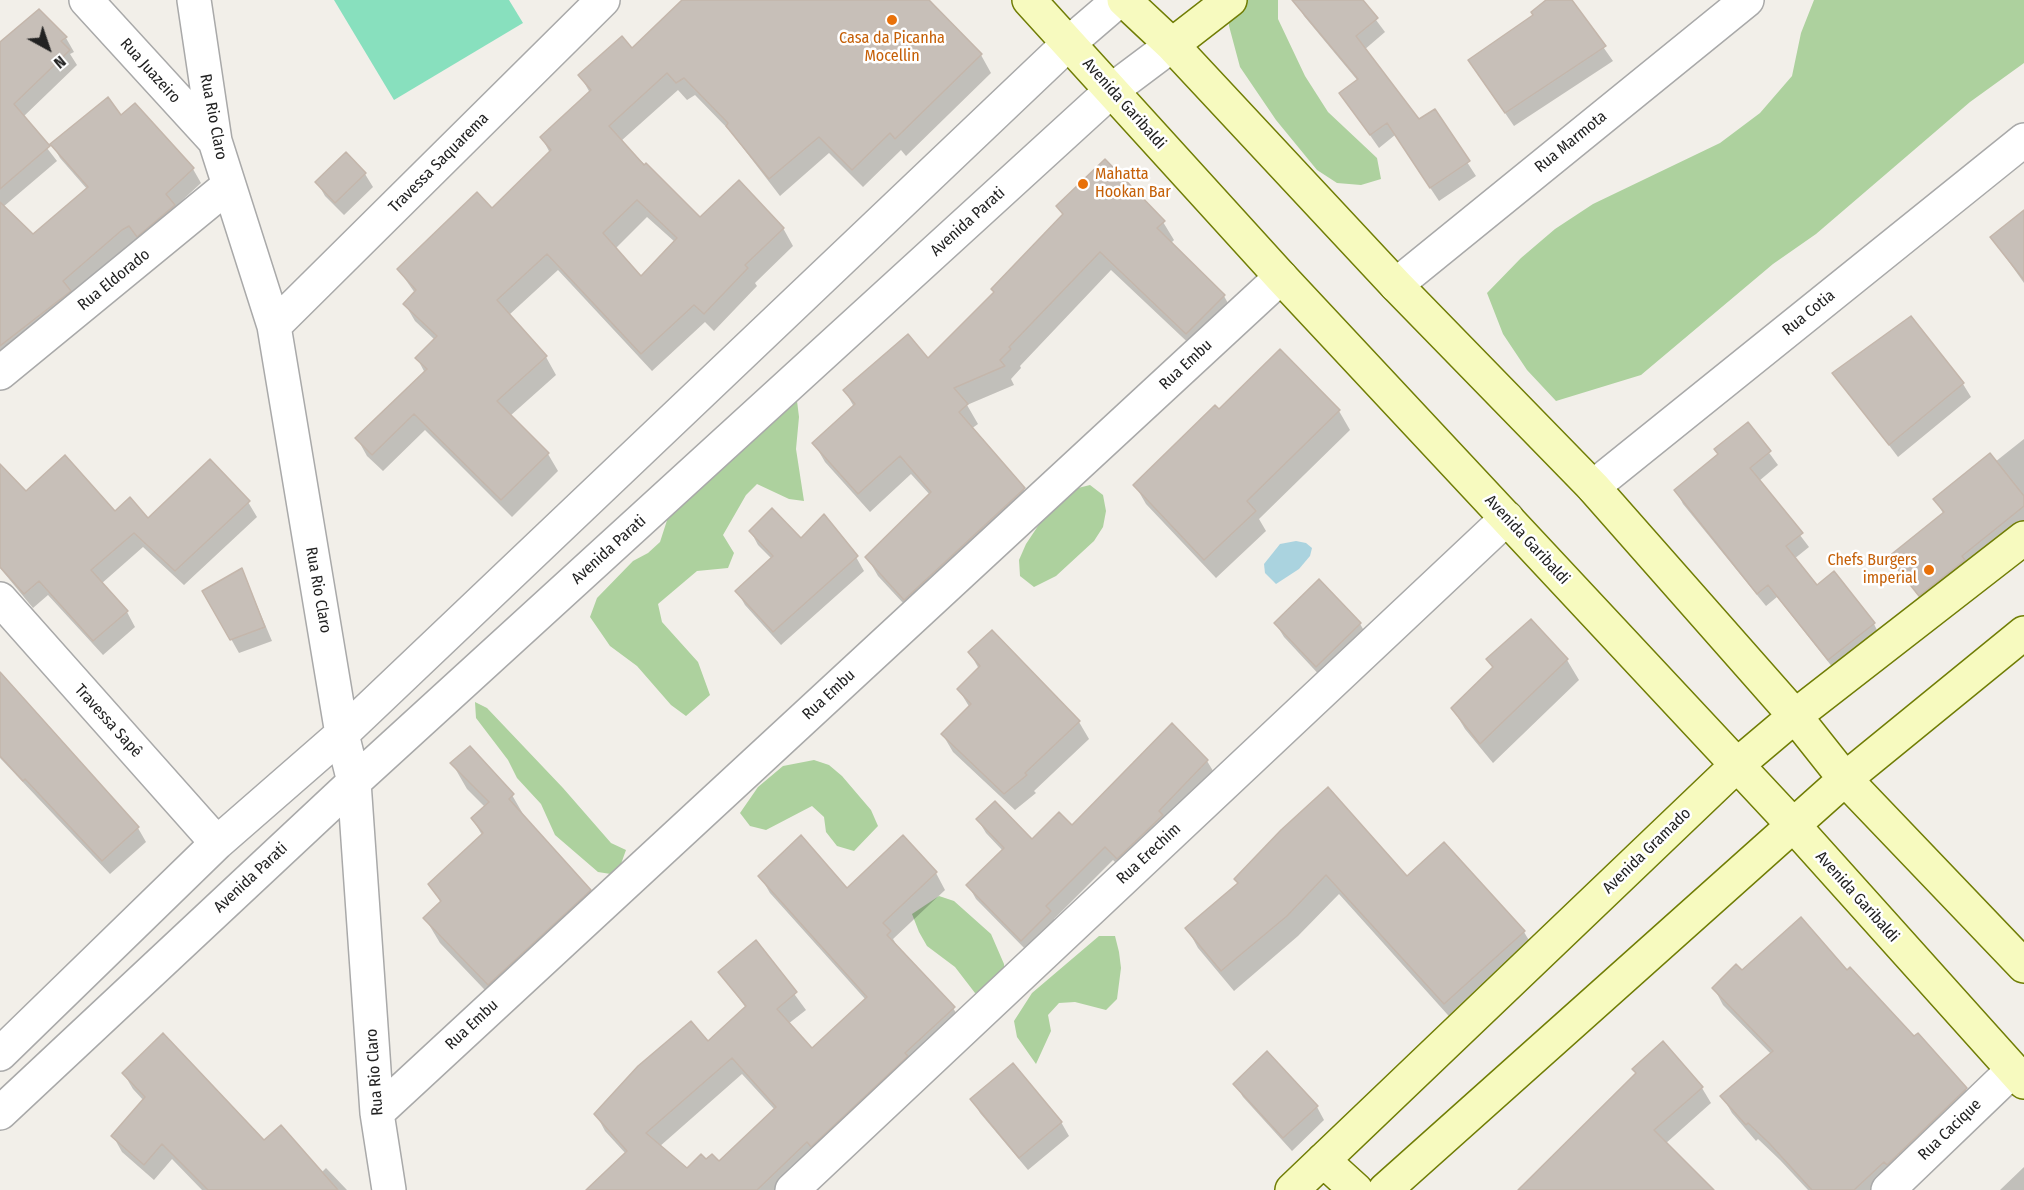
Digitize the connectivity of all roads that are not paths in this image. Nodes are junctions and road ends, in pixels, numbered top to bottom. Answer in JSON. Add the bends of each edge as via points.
{"nodes":[{"id":1,"x":86,"y":0,"type":"edge"},
{"id":2,"x":194,"y":0,"type":"edge"},
{"id":3,"x":603,"y":0,"type":"edge"},
{"id":4,"x":1029,"y":0,"type":"edge"},
{"id":5,"x":1122,"y":0,"type":"edge"},
{"id":6,"x":1230,"y":0,"type":"edge"},
{"id":7,"x":1747,"y":0,"type":"edge"},
{"id":8,"x":1069,"y":43,"type":"junction"},
{"id":9,"x":1172,"y":45,"type":"junction"},
{"id":10,"x":1112,"y":90,"type":"junction"},
{"id":11,"x":2024,"y":140,"type":"edge"},
{"id":12,"x":214,"y":141,"type":"junction"},
{"id":13,"x":228,"y":186,"type":"junction"},
{"id":14,"x":1281,"y":277,"type":"junction"},
{"id":15,"x":1396,"y":285,"type":"junction"},
{"id":16,"x":274,"y":326,"type":"junction"},
{"id":17,"x":0,"y":373,"type":"edge"},
{"id":18,"x":1593,"y":487,"type":"junction"},
{"id":19,"x":1507,"y":518,"type":"junction"},
{"id":20,"x":2024,"y":538,"type":"edge"},
{"id":21,"x":0,"y":599,"type":"edge"},
{"id":22,"x":2024,"y":633,"type":"edge"},
{"id":23,"x":1795,"y":716,"type":"junction"},
{"id":24,"x":342,"y":734,"type":"junction"},
{"id":25,"x":1737,"y":765,"type":"junction"},
{"id":26,"x":1845,"y":779,"type":"junction"},
{"id":27,"x":354,"y":782,"type":"junction"},
{"id":28,"x":1795,"y":827,"type":"junction"},
{"id":29,"x":217,"y":843,"type":"junction"},
{"id":30,"x":2024,"y":966,"type":"edge"},
{"id":31,"x":0,"y":1054,"type":"edge"},
{"id":32,"x":2019,"y":1076,"type":"edge"},
{"id":33,"x":0,"y":1113,"type":"edge"},
{"id":34,"x":377,"y":1113,"type":"junction"},
{"id":35,"x":1323,"y":1160,"type":"junction"},
{"id":36,"x":388,"y":1189,"type":"edge"},
{"id":37,"x":792,"y":1190,"type":"edge"},
{"id":38,"x":1292,"y":1190,"type":"edge"},
{"id":39,"x":1356,"y":1190,"type":"edge"},
{"id":40,"x":1385,"y":1190,"type":"edge"},
{"id":41,"x":1888,"y":1190,"type":"edge"}],
"edges":[{"from":1,"to":12,"type":"street","name":"Rua Juazeiro"},
{"from":2,"to":12,"type":"street","name":"Rua Rio Claro"},
{"from":3,"to":16,"type":"street","name":"Travessa Saquarema"},
{"from":4,"to":8,"type":"main road","name":"Avenida Garibaldi"},
{"from":5,"to":8,"type":"street"},
{"from":5,"to":9,"type":"main road"},
{"from":6,"to":9,"type":"main road","name":"Avenida Parati"},
{"from":7,"to":15,"type":"street","name":"Rua Marmota"},
{"from":8,"to":10,"type":"main road","name":"Avenida Garibaldi"},
{"from":8,"to":24,"type":"street"},
{"from":9,"to":10,"type":"street","name":"Avenida Parati"},
{"from":9,"to":15,"type":"main road"},
{"from":10,"to":14,"type":"main road","name":"Avenida Garibaldi"},
{"from":10,"to":27,"type":"street","name":"Avenida Parati"},
{"from":11,"to":18,"type":"street","name":"Rua Cotia"},
{"from":12,"to":13,"type":"street","name":"Rua Rio Claro"},
{"from":13,"to":16,"type":"street","name":"Rua Rio Claro"},
{"from":13,"to":17,"type":"street","name":"Rua Eldorado"},
{"from":14,"to":19,"type":"main road","name":"Avenida Garibaldi"},
{"from":14,"to":34,"type":"street","name":"Rua Embu"},
{"from":15,"to":18,"type":"main road"},
{"from":16,"to":24,"type":"street","name":"Rua Rio Claro"},
{"from":18,"to":23,"type":"main road"},
{"from":19,"to":25,"type":"main road","name":"Avenida Garibaldi"},
{"from":19,"to":37,"type":"street","name":"Rua Erechim"},
{"from":20,"to":23,"type":"main road","name":"Avenida Gramado"},
{"from":21,"to":29,"type":"street","name":"Travessa Sapê"},
{"from":22,"to":26,"type":"main road"},
{"from":23,"to":25,"type":"main road","name":"Avenida Gramado"},
{"from":23,"to":26,"type":"main road"},
{"from":24,"to":27,"type":"street","name":"Rua Rio Claro"},
{"from":24,"to":29,"type":"street"},
{"from":25,"to":28,"type":"main road","name":"Avenida Garibaldi"},
{"from":25,"to":35,"type":"main road","name":"Avenida Gramado"},
{"from":26,"to":28,"type":"main road"},
{"from":26,"to":30,"type":"main road"},
{"from":27,"to":33,"type":"street","name":"Avenida Parati"},
{"from":27,"to":34,"type":"street","name":"Rua Rio Claro"},
{"from":28,"to":32,"type":"main road","name":"Avenida Garibaldi"},
{"from":28,"to":40,"type":"main road"},
{"from":29,"to":31,"type":"street"},
{"from":32,"to":41,"type":"street","name":"Rua Cacique"},
{"from":34,"to":36,"type":"street","name":"Rua Rio Claro"},
{"from":35,"to":38,"type":"main road","name":"Avenida Gramado"},
{"from":35,"to":39,"type":"main road"}]}
